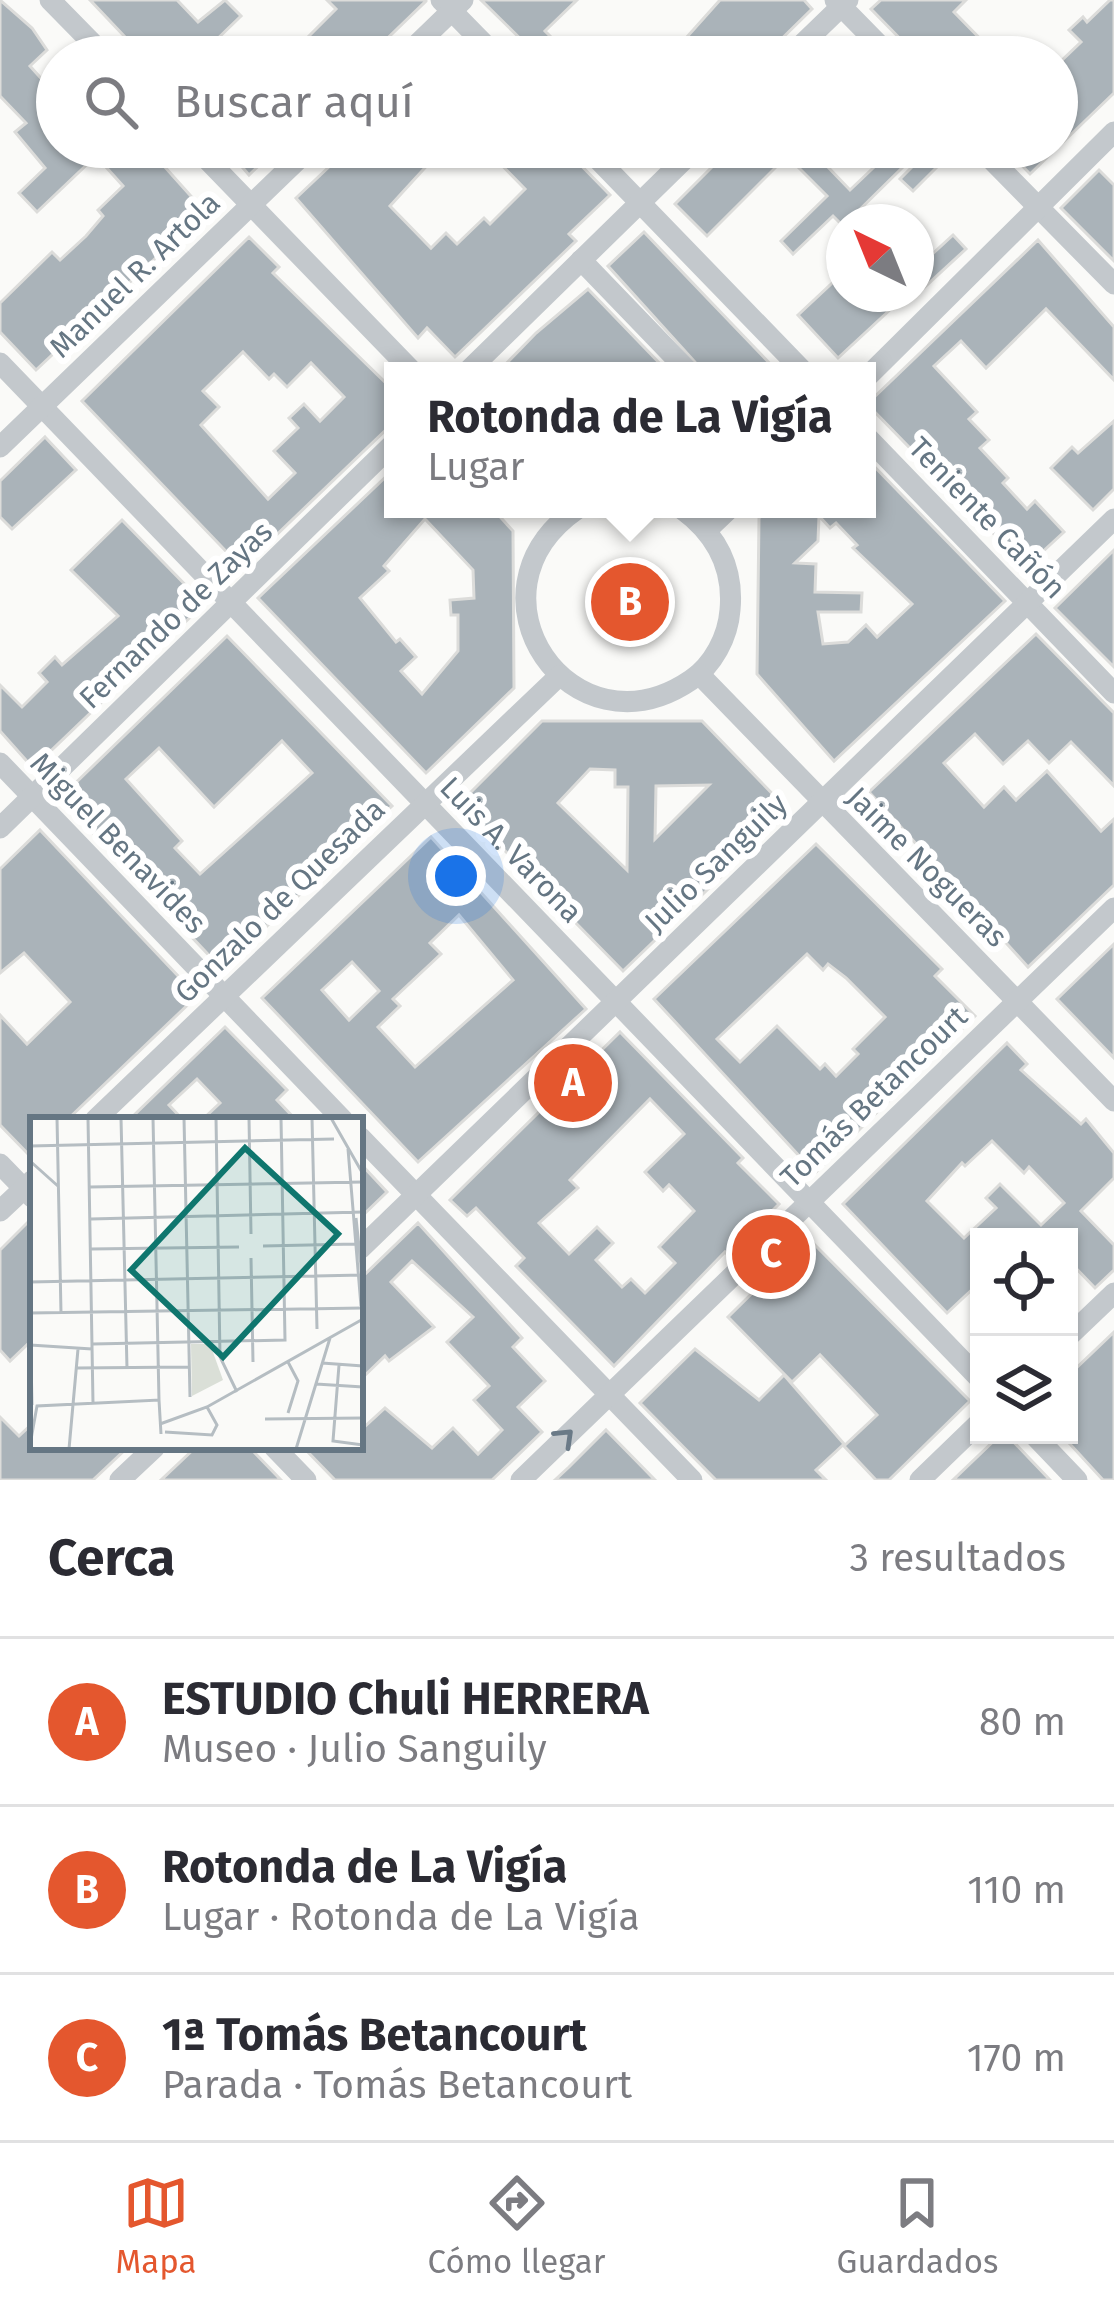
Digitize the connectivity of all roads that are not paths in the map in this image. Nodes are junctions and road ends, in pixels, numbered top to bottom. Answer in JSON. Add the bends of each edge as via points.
{"nodes":[{"id":1,"x":50,"y":0,"type":"edge"},
{"id":2,"x":841,"y":2,"type":"edge"},
{"id":3,"x":452,"y":4,"type":"edge"},
{"id":4,"x":85,"y":36,"type":"edge"},
{"id":5,"x":423,"y":36,"type":"edge"},
{"id":6,"x":479,"y":36,"type":"edge"},
{"id":7,"x":809,"y":36,"type":"edge"},
{"id":8,"x":872,"y":36,"type":"edge"},
{"id":9,"x":1114,"y":132,"type":"edge"},
{"id":10,"x":1078,"y":167,"type":"edge"},
{"id":11,"x":215,"y":168,"type":"edge"},
{"id":12,"x":289,"y":168,"type":"edge"},
{"id":13,"x":607,"y":168,"type":"edge"},
{"id":14,"x":675,"y":168,"type":"edge"},
{"id":15,"x":1000,"y":168,"type":"edge"},
{"id":16,"x":1077,"y":168,"type":"edge"},
{"id":17,"x":640,"y":202,"type":"junction"},
{"id":18,"x":251,"y":205,"type":"junction"},
{"id":19,"x":1037,"y":206,"type":"junction"},
{"id":20,"x":581,"y":260,"type":"junction"},
{"id":21,"x":1114,"y":284,"type":"edge"},
{"id":22,"x":403,"y":362,"type":"edge"},
{"id":23,"x":477,"y":362,"type":"edge"},
{"id":24,"x":679,"y":362,"type":"edge"},
{"id":25,"x":794,"y":362,"type":"edge"},
{"id":26,"x":0,"y":363,"type":"edge"},
{"id":27,"x":876,"y":368,"type":"edge"},
{"id":28,"x":42,"y":406,"type":"junction"},
{"id":29,"x":876,"y":446,"type":"edge"},
{"id":30,"x":0,"y":447,"type":"edge"},
{"id":31,"x":384,"y":453,"type":"edge"},
{"id":32,"x":549,"y":518,"type":"edge"},
{"id":33,"x":693,"y":518,"type":"edge"},
{"id":34,"x":720,"y":518,"type":"edge"},
{"id":35,"x":1114,"y":519,"type":"edge"},
{"id":36,"x":707,"y":530,"type":"junction"},
{"id":37,"x":232,"y":602,"type":"junction"},
{"id":38,"x":1029,"y":603,"type":"junction"},
{"id":39,"x":699,"y":674,"type":"junction"},
{"id":40,"x":559,"y":676,"type":"junction"},
{"id":41,"x":1114,"y":693,"type":"edge"},
{"id":42,"x":0,"y":763,"type":"edge"},
{"id":43,"x":33,"y":796,"type":"junction"},
{"id":44,"x":821,"y":803,"type":"junction"},
{"id":45,"x":425,"y":805,"type":"junction"},
{"id":46,"x":0,"y":828,"type":"edge"},
{"id":47,"x":1114,"y":908,"type":"edge"},
{"id":48,"x":224,"y":998,"type":"junction"},
{"id":49,"x":1017,"y":1001,"type":"junction"},
{"id":50,"x":616,"y":1002,"type":"junction"},
{"id":51,"x":1114,"y":1101,"type":"edge"},
{"id":52,"x":98,"y":1117,"type":"edge"},
{"id":53,"x":340,"y":1117,"type":"edge"},
{"id":54,"x":363,"y":1140,"type":"edge"},
{"id":55,"x":0,"y":1164,"type":"edge"},
{"id":56,"x":30,"y":1188,"type":"edge"},
{"id":57,"x":416,"y":1195,"type":"junction"},
{"id":58,"x":810,"y":1201,"type":"junction"},
{"id":59,"x":0,"y":1211,"type":"edge"},
{"id":60,"x":363,"y":1246,"type":"edge"},
{"id":61,"x":1114,"y":1293,"type":"edge"},
{"id":62,"x":1078,"y":1327,"type":"edge"},
{"id":63,"x":970,"y":1369,"type":"edge"},
{"id":64,"x":610,"y":1395,"type":"junction"},
{"id":65,"x":970,"y":1432,"type":"edge"},
{"id":66,"x":1043,"y":1444,"type":"edge"},
{"id":67,"x":151,"y":1450,"type":"edge"},
{"id":68,"x":277,"y":1450,"type":"edge"},
{"id":69,"x":120,"y":1480,"type":"edge"},
{"id":70,"x":306,"y":1480,"type":"edge"},
{"id":71,"x":521,"y":1480,"type":"edge"},
{"id":72,"x":692,"y":1480,"type":"edge"},
{"id":73,"x":920,"y":1480,"type":"edge"},
{"id":74,"x":1077,"y":1480,"type":"edge"}],
"edges":[{"from":1,"to":4,"type":"street"},
{"from":2,"to":7,"type":"street"},
{"from":2,"to":8,"type":"street"},
{"from":3,"to":5,"type":"street"},
{"from":3,"to":6,"type":"street"},
{"from":9,"to":10,"type":"street"},
{"from":11,"to":18,"type":"street"},
{"from":12,"to":18,"type":"street","name":"Manuel R. Artola"},
{"from":13,"to":17,"type":"street"},
{"from":14,"to":17,"type":"street"},
{"from":15,"to":19,"type":"street"},
{"from":16,"to":19,"type":"street"},
{"from":17,"to":20,"type":"street"},
{"from":17,"to":25,"type":"street"},
{"from":18,"to":22,"type":"street"},
{"from":18,"to":28,"type":"street","name":"Manuel R. Artola"},
{"from":19,"to":21,"type":"street"},
{"from":19,"to":27,"type":"street"},
{"from":20,"to":23,"type":"street"},
{"from":20,"to":24,"type":"street"},
{"from":26,"to":28,"type":"street","name":"Luis A. Varona"},
{"from":28,"to":30,"type":"street","name":"Manuel R. Artola"},
{"from":28,"to":37,"type":"street","name":"Luis A. Varona"},
{"from":29,"to":38,"type":"street","name":"Teniente Cañón"},
{"from":31,"to":37,"type":"street","name":"Fernando de Zayas"},
{"from":32,"to":40,"type":"street","via":[[525,584],[526,618],[537,650]]},
{"from":33,"to":36,"type":"street"},
{"from":34,"to":36,"type":"street"},
{"from":35,"to":38,"type":"street","name":"Julio Sanguily"},
{"from":36,"to":39,"type":"street","via":[[732,590],[730,621]]},
{"from":37,"to":43,"type":"street","name":"Fernando de Zayas"},
{"from":37,"to":45,"type":"street","name":"Luis A. Varona"},
{"from":38,"to":41,"type":"street","name":"Teniente Cañón"},
{"from":38,"to":44,"type":"street","name":"Julio Sanguily"},
{"from":39,"to":40,"type":"street","via":[[644,701],[614,701]]},
{"from":39,"to":44,"type":"street","name":"Jaime Nogueras"},
{"from":40,"to":45,"type":"street","name":"Gonzalo de Quesada"},
{"from":42,"to":43,"type":"street","name":"Miguel Benavides"},
{"from":43,"to":46,"type":"street","name":"Fernando de Zayas"},
{"from":43,"to":48,"type":"street","name":"Miguel Benavides"},
{"from":44,"to":49,"type":"street","name":"Jaime Nogueras"},
{"from":44,"to":50,"type":"street","name":"Julio Sanguily"},
{"from":45,"to":48,"type":"street","name":"Gonzalo de Quesada"},
{"from":45,"to":50,"type":"street","name":"Luis A. Varona"},
{"from":47,"to":49,"type":"street","name":"Tomás Betancourt"},
{"from":48,"to":52,"type":"street","name":"Gonzalo de Quesada"},
{"from":48,"to":53,"type":"street","name":"Miguel Benavides"},
{"from":49,"to":51,"type":"street","name":"Jaime Nogueras"},
{"from":49,"to":58,"type":"street","name":"Tomás Betancourt"},
{"from":50,"to":57,"type":"street","name":"Julio Sanguily"},
{"from":50,"to":58,"type":"street","name":"Luis A. Varona"},
{"from":54,"to":57,"type":"street"},
{"from":55,"to":56,"type":"street"},
{"from":56,"to":59,"type":"street"},
{"from":57,"to":60,"type":"street","name":"Julio Sanguily"},
{"from":57,"to":64,"type":"street"},
{"from":58,"to":63,"type":"street","name":"Luis A. Varona"},
{"from":58,"to":64,"type":"street","name":"Tomás Betancourt"},
{"from":61,"to":62,"type":"street"},
{"from":71,"to":64,"type":"street","name":"Tomás Betancourt","one_way":true},
{"from":64,"to":72,"type":"street"},
{"from":65,"to":73,"type":"street"},
{"from":66,"to":74,"type":"street"},
{"from":67,"to":69,"type":"street"},
{"from":68,"to":70,"type":"street"}]}
